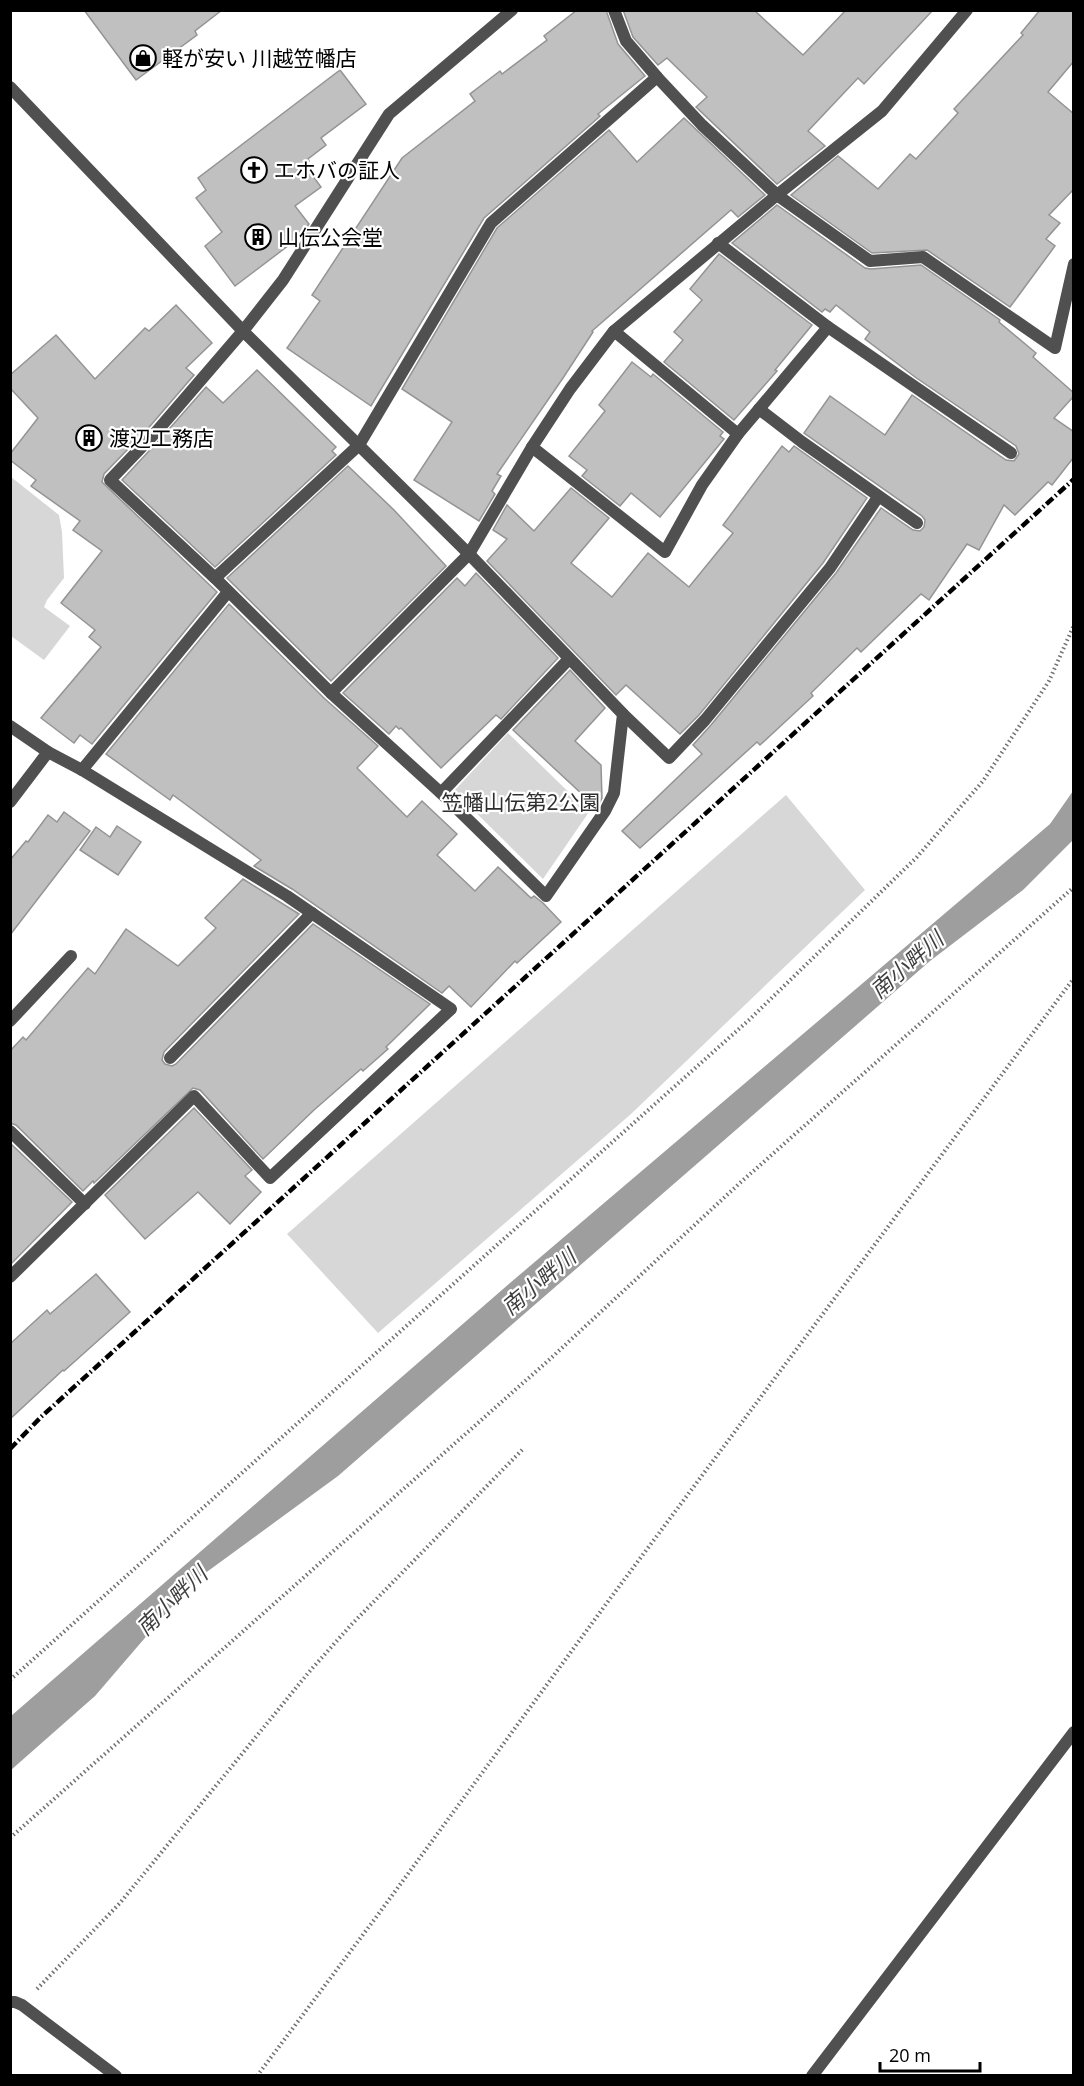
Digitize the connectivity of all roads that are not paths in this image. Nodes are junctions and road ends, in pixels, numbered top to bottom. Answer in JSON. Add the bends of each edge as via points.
{"nodes":[{"id":1,"x":512,"y":10,"type":"edge"},
{"id":2,"x":614,"y":10,"type":"edge"},
{"id":3,"x":967,"y":10,"type":"edge"},
{"id":4,"x":657,"y":77,"type":"junction"},
{"id":5,"x":10,"y":87,"type":"edge"},
{"id":6,"x":777,"y":195,"type":"junction"},
{"id":7,"x":718,"y":243,"type":"junction"},
{"id":8,"x":1074,"y":264,"type":"edge"},
{"id":9,"x":828,"y":327,"type":"junction"},
{"id":10,"x":243,"y":331,"type":"junction"},
{"id":11,"x":614,"y":331,"type":"junction"},
{"id":12,"x":759,"y":409,"type":"junction"},
{"id":13,"x":738,"y":434,"type":"junction"},
{"id":14,"x":359,"y":445,"type":"junction"},
{"id":15,"x":532,"y":447,"type":"junction"},
{"id":16,"x":1011,"y":453,"type":"dead end"},
{"id":17,"x":878,"y":497,"type":"junction"},
{"id":18,"x":917,"y":523,"type":"dead end"},
{"id":19,"x":469,"y":554,"type":"junction"},
{"id":20,"x":215,"y":578,"type":"junction"},
{"id":21,"x":228,"y":592,"type":"junction"},
{"id":22,"x":569,"y":659,"type":"junction"},
{"id":23,"x":331,"y":693,"type":"junction"},
{"id":24,"x":624,"y":714,"type":"junction"},
{"id":25,"x":10,"y":726,"type":"edge"},
{"id":26,"x":48,"y":752,"type":"junction"},
{"id":27,"x":82,"y":770,"type":"junction"},
{"id":28,"x":441,"y":793,"type":"junction"},
{"id":29,"x":10,"y":802,"type":"edge"},
{"id":30,"x":312,"y":913,"type":"junction"},
{"id":31,"x":71,"y":956,"type":"dead end"},
{"id":32,"x":10,"y":1021,"type":"edge"},
{"id":33,"x":170,"y":1058,"type":"dead end"},
{"id":34,"x":10,"y":1131,"type":"edge"},
{"id":35,"x":86,"y":1204,"type":"junction"},
{"id":36,"x":10,"y":1277,"type":"edge"},
{"id":37,"x":1074,"y":1732,"type":"edge"},
{"id":38,"x":16,"y":2004,"type":"edge"},
{"id":39,"x":116,"y":2076,"type":"edge"},
{"id":40,"x":812,"y":2076,"type":"edge"}],
"edges":[{"from":1,"to":10,"type":"street","via":[[389,114],[283,280]]},
{"from":2,"to":4,"type":"street","via":[[626,41]]},
{"from":3,"to":6,"type":"street","via":[[882,111]]},
{"from":4,"to":6,"type":"street"},
{"from":4,"to":14,"type":"street","via":[[491,223]]},
{"from":5,"to":10,"type":"street"},
{"from":6,"to":7,"type":"street"},
{"from":6,"to":8,"type":"street","via":[[870,261],[922,257],[1055,348]]},
{"from":7,"to":9,"type":"street"},
{"from":7,"to":11,"type":"street"},
{"from":9,"to":12,"type":"street"},
{"from":9,"to":16,"type":"street"},
{"from":10,"to":14,"type":"street"},
{"from":10,"to":20,"type":"street","via":[[110,480]]},
{"from":11,"to":13,"type":"street"},
{"from":11,"to":15,"type":"street","via":[[570,388]]},
{"from":12,"to":13,"type":"street"},
{"from":12,"to":17,"type":"street"},
{"from":13,"to":15,"type":"street","via":[[702,485],[665,552]]},
{"from":14,"to":19,"type":"street"},
{"from":14,"to":20,"type":"street"},
{"from":15,"to":19,"type":"street"},
{"from":17,"to":18,"type":"street"},
{"from":17,"to":24,"type":"street","via":[[830,568],[669,758]]},
{"from":19,"to":22,"type":"street"},
{"from":19,"to":23,"type":"street"},
{"from":20,"to":21,"type":"street"},
{"from":21,"to":23,"type":"street"},
{"from":21,"to":27,"type":"street"},
{"from":22,"to":24,"type":"street"},
{"from":22,"to":28,"type":"street"},
{"from":23,"to":28,"type":"street"},
{"from":24,"to":28,"type":"street","via":[[614,793],[546,897]]},
{"from":25,"to":26,"type":"street"},
{"from":26,"to":27,"type":"street"},
{"from":26,"to":29,"type":"street"},
{"from":27,"to":30,"type":"street"},
{"from":30,"to":33,"type":"street"},
{"from":30,"to":35,"type":"street","via":[[451,1009],[270,1178],[194,1096]]},
{"from":31,"to":32,"type":"street"},
{"from":34,"to":35,"type":"street"},
{"from":35,"to":36,"type":"street"},
{"from":37,"to":40,"type":"street"},
{"from":38,"to":39,"type":"street"}]}
